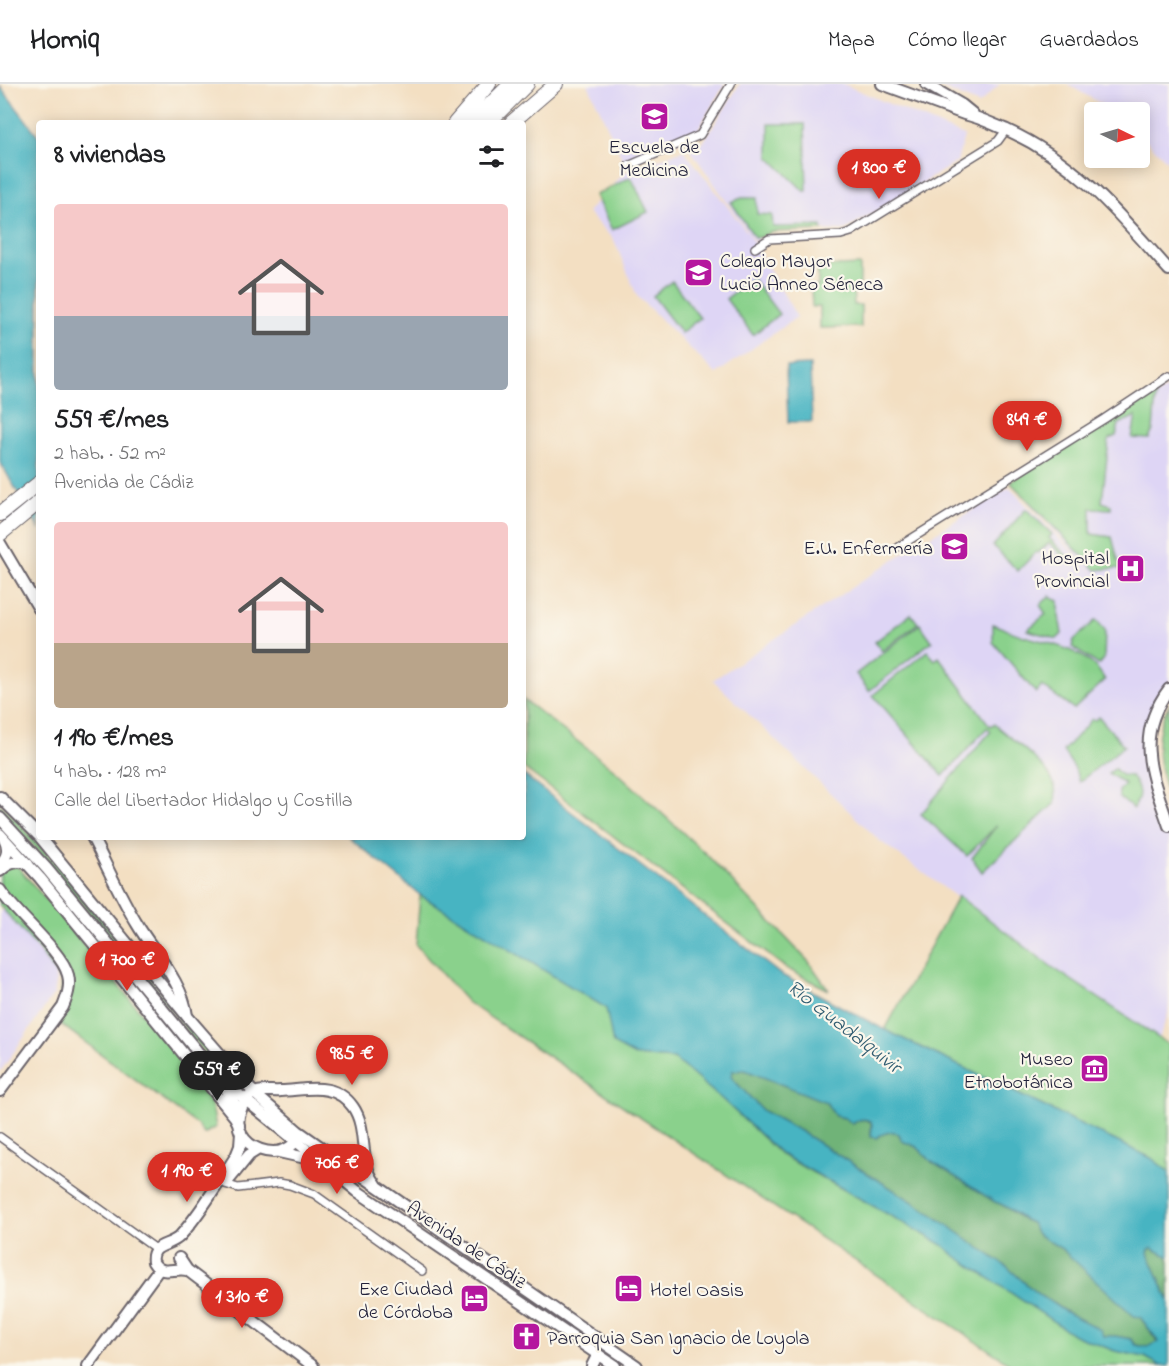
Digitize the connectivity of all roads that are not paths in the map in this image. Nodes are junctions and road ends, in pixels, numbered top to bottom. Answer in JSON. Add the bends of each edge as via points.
{"nodes":[{"id":1,"x":489,"y":84,"type":"edge"},
{"id":2,"x":511,"y":84,"type":"edge"},
{"id":3,"x":527,"y":84,"type":"edge"},
{"id":4,"x":556,"y":84,"type":"edge"},
{"id":5,"x":731,"y":84,"type":"edge"},
{"id":6,"x":882,"y":84,"type":"edge"},
{"id":7,"x":926,"y":84,"type":"edge"},
{"id":8,"x":975,"y":116,"type":"junction"},
{"id":9,"x":458,"y":120,"type":"edge"},
{"id":10,"x":474,"y":120,"type":"edge"},
{"id":11,"x":491,"y":120,"type":"edge"},
{"id":12,"x":514,"y":120,"type":"edge"},
{"id":13,"x":1006,"y":130,"type":"junction"},
{"id":14,"x":628,"y":166,"type":"dead end"},
{"id":15,"x":755,"y":248,"type":"dead end"},
{"id":16,"x":1169,"y":270,"type":"edge"},
{"id":17,"x":1169,"y":376,"type":"edge"},
{"id":18,"x":36,"y":485,"type":"edge"},
{"id":19,"x":36,"y":504,"type":"edge"},
{"id":20,"x":0,"y":514,"type":"edge"},
{"id":21,"x":0,"y":534,"type":"edge"},
{"id":22,"x":0,"y":543,"type":"edge"},
{"id":23,"x":898,"y":548,"type":"dead end"},
{"id":24,"x":36,"y":604,"type":"edge"},
{"id":25,"x":1169,"y":689,"type":"edge"},
{"id":26,"x":0,"y":797,"type":"edge"},
{"id":27,"x":0,"y":818,"type":"edge"},
{"id":28,"x":1169,"y":826,"type":"edge"},
{"id":29,"x":0,"y":834,"type":"edge"},
{"id":30,"x":36,"y":834,"type":"edge"},
{"id":31,"x":41,"y":840,"type":"edge"},
{"id":32,"x":95,"y":840,"type":"edge"},
{"id":33,"x":0,"y":864,"type":"edge"},
{"id":34,"x":28,"y":864,"type":"junction"},
{"id":35,"x":0,"y":871,"type":"edge"},
{"id":36,"x":0,"y":883,"type":"edge"},
{"id":37,"x":4,"y":894,"type":"edge"},
{"id":38,"x":115,"y":969,"type":"junction"},
{"id":39,"x":154,"y":998,"type":"junction"},
{"id":40,"x":186,"y":1016,"type":"junction"},
{"id":41,"x":220,"y":1079,"type":"junction"},
{"id":42,"x":0,"y":1091,"type":"edge"},
{"id":43,"x":254,"y":1093,"type":"junction"},
{"id":44,"x":245,"y":1101,"type":"junction"},
{"id":45,"x":240,"y":1123,"type":"junction"},
{"id":46,"x":296,"y":1136,"type":"junction"},
{"id":47,"x":0,"y":1137,"type":"edge"},
{"id":48,"x":257,"y":1150,"type":"junction"},
{"id":49,"x":276,"y":1152,"type":"junction"},
{"id":50,"x":320,"y":1162,"type":"junction"},
{"id":51,"x":225,"y":1184,"type":"junction"},
{"id":52,"x":381,"y":1189,"type":"junction"},
{"id":53,"x":161,"y":1247,"type":"junction"},
{"id":54,"x":178,"y":1255,"type":"junction"},
{"id":55,"x":159,"y":1269,"type":"junction"},
{"id":56,"x":173,"y":1269,"type":"junction"},
{"id":57,"x":187,"y":1270,"type":"junction"},
{"id":58,"x":422,"y":1271,"type":"dead end"},
{"id":59,"x":598,"y":1354,"type":"junction"},
{"id":60,"x":88,"y":1366,"type":"edge"},
{"id":61,"x":314,"y":1366,"type":"edge"},
{"id":62,"x":592,"y":1366,"type":"edge"},
{"id":63,"x":615,"y":1366,"type":"edge"},
{"id":64,"x":627,"y":1366,"type":"edge"},
{"id":65,"x":637,"y":1366,"type":"edge"}],
"edges":[{"from":1,"to":9,"type":"highway"},
{"from":2,"to":10,"type":"highway"},
{"from":3,"to":11,"type":"highway"},
{"from":4,"to":12,"type":"highway"},
{"from":5,"to":14,"type":"street","via":[[700,135]]},
{"from":6,"to":8,"type":"main road"},
{"from":7,"to":8,"type":"main road"},
{"from":8,"to":13,"type":"main road"},
{"from":13,"to":15,"type":"street","via":[[998,141],[851,232],[841,236],[769,239]]},
{"from":13,"to":16,"type":"main road","via":[[1034,143],[1080,176]]},
{"from":17,"to":23,"type":"street"},
{"from":18,"to":20,"type":"highway"},
{"from":19,"to":21,"type":"highway"},
{"from":22,"to":24,"type":"main road"},
{"from":25,"to":28,"type":"main road","via":[[1151,724],[1148,747],[1150,771]]},
{"from":26,"to":30,"type":"main road","name":"Avenida de Cádiz"},
{"from":27,"to":39,"type":"main road","name":"Avenida de Cádiz","via":[[35,854]]},
{"from":29,"to":33,"type":"main road","via":[[7,850]]},
{"from":29,"to":34,"type":"main road","name":"Avenida de Cádiz"},
{"from":31,"to":40,"type":"main road","name":"Avenida de Cádiz"},
{"from":32,"to":40,"type":"main road","via":[[138,926],[177,984]]},
{"from":34,"to":35,"type":"main road","via":[[16,861]]},
{"from":34,"to":38,"type":"main road","name":"Avenida de Cádiz"},
{"from":36,"to":37,"type":"main road"},
{"from":37,"to":42,"type":"main road","via":[[61,961],[69,976],[63,1007]]},
{"from":38,"to":39,"type":"main road","name":"Avenida de Cádiz"},
{"from":38,"to":45,"type":"main road","name":"Avenida de Cádiz"},
{"from":39,"to":41,"type":"main road","name":"Avenida de Cádiz"},
{"from":40,"to":43,"type":"main road","name":"Avenida de Cádiz"},
{"from":41,"to":44,"type":"main road","name":"Avenida de Cádiz"},
{"from":41,"to":45,"type":"main road","name":"Avenida de Cádiz"},
{"from":43,"to":44,"type":"main road"},
{"from":43,"to":46,"type":"main road","name":"Avenida de Cádiz"},
{"from":43,"to":52,"type":"main road","name":"Avenida de Cádiz","via":[[318,1088],[340,1094],[357,1115],[366,1165]]},
{"from":44,"to":45,"type":"main road"},
{"from":44,"to":46,"type":"main road","name":"Avenida de Cádiz"},
{"from":45,"to":48,"type":"main road","via":[[249,1144]]},
{"from":45,"to":53,"type":"main road","via":[[240,1146],[222,1178],[179,1238]]},
{"from":46,"to":49,"type":"main road","via":[[287,1148]]},
{"from":46,"to":50,"type":"main road","name":"Avenida de Cádiz"},
{"from":46,"to":52,"type":"main road","name":"Avenida de Cádiz"},
{"from":47,"to":53,"type":"street"},
{"from":48,"to":49,"type":"main road"},
{"from":48,"to":51,"type":"main road"},
{"from":49,"to":50,"type":"main road"},
{"from":50,"to":59,"type":"main road","name":"Avenida de Cádiz"},
{"from":51,"to":54,"type":"main road","via":[[186,1235]]},
{"from":51,"to":58,"type":"street","via":[[237,1188],[279,1183],[314,1194]]},
{"from":52,"to":65,"type":"main road","name":"Avenida de Cádiz"},
{"from":53,"to":54,"type":"main road","via":[[173,1247]]},
{"from":53,"to":55,"type":"main road","via":[[153,1258]]},
{"from":54,"to":56,"type":"main road"},
{"from":54,"to":57,"type":"main road"},
{"from":55,"to":56,"type":"main road"},
{"from":55,"to":60,"type":"main road"},
{"from":56,"to":57,"type":"main road"},
{"from":57,"to":61,"type":"main road"},
{"from":59,"to":62,"type":"main road"},
{"from":59,"to":63,"type":"main road","name":"Avenida de Cádiz"},
{"from":59,"to":64,"type":"main road","via":[[607,1353]]}]}
